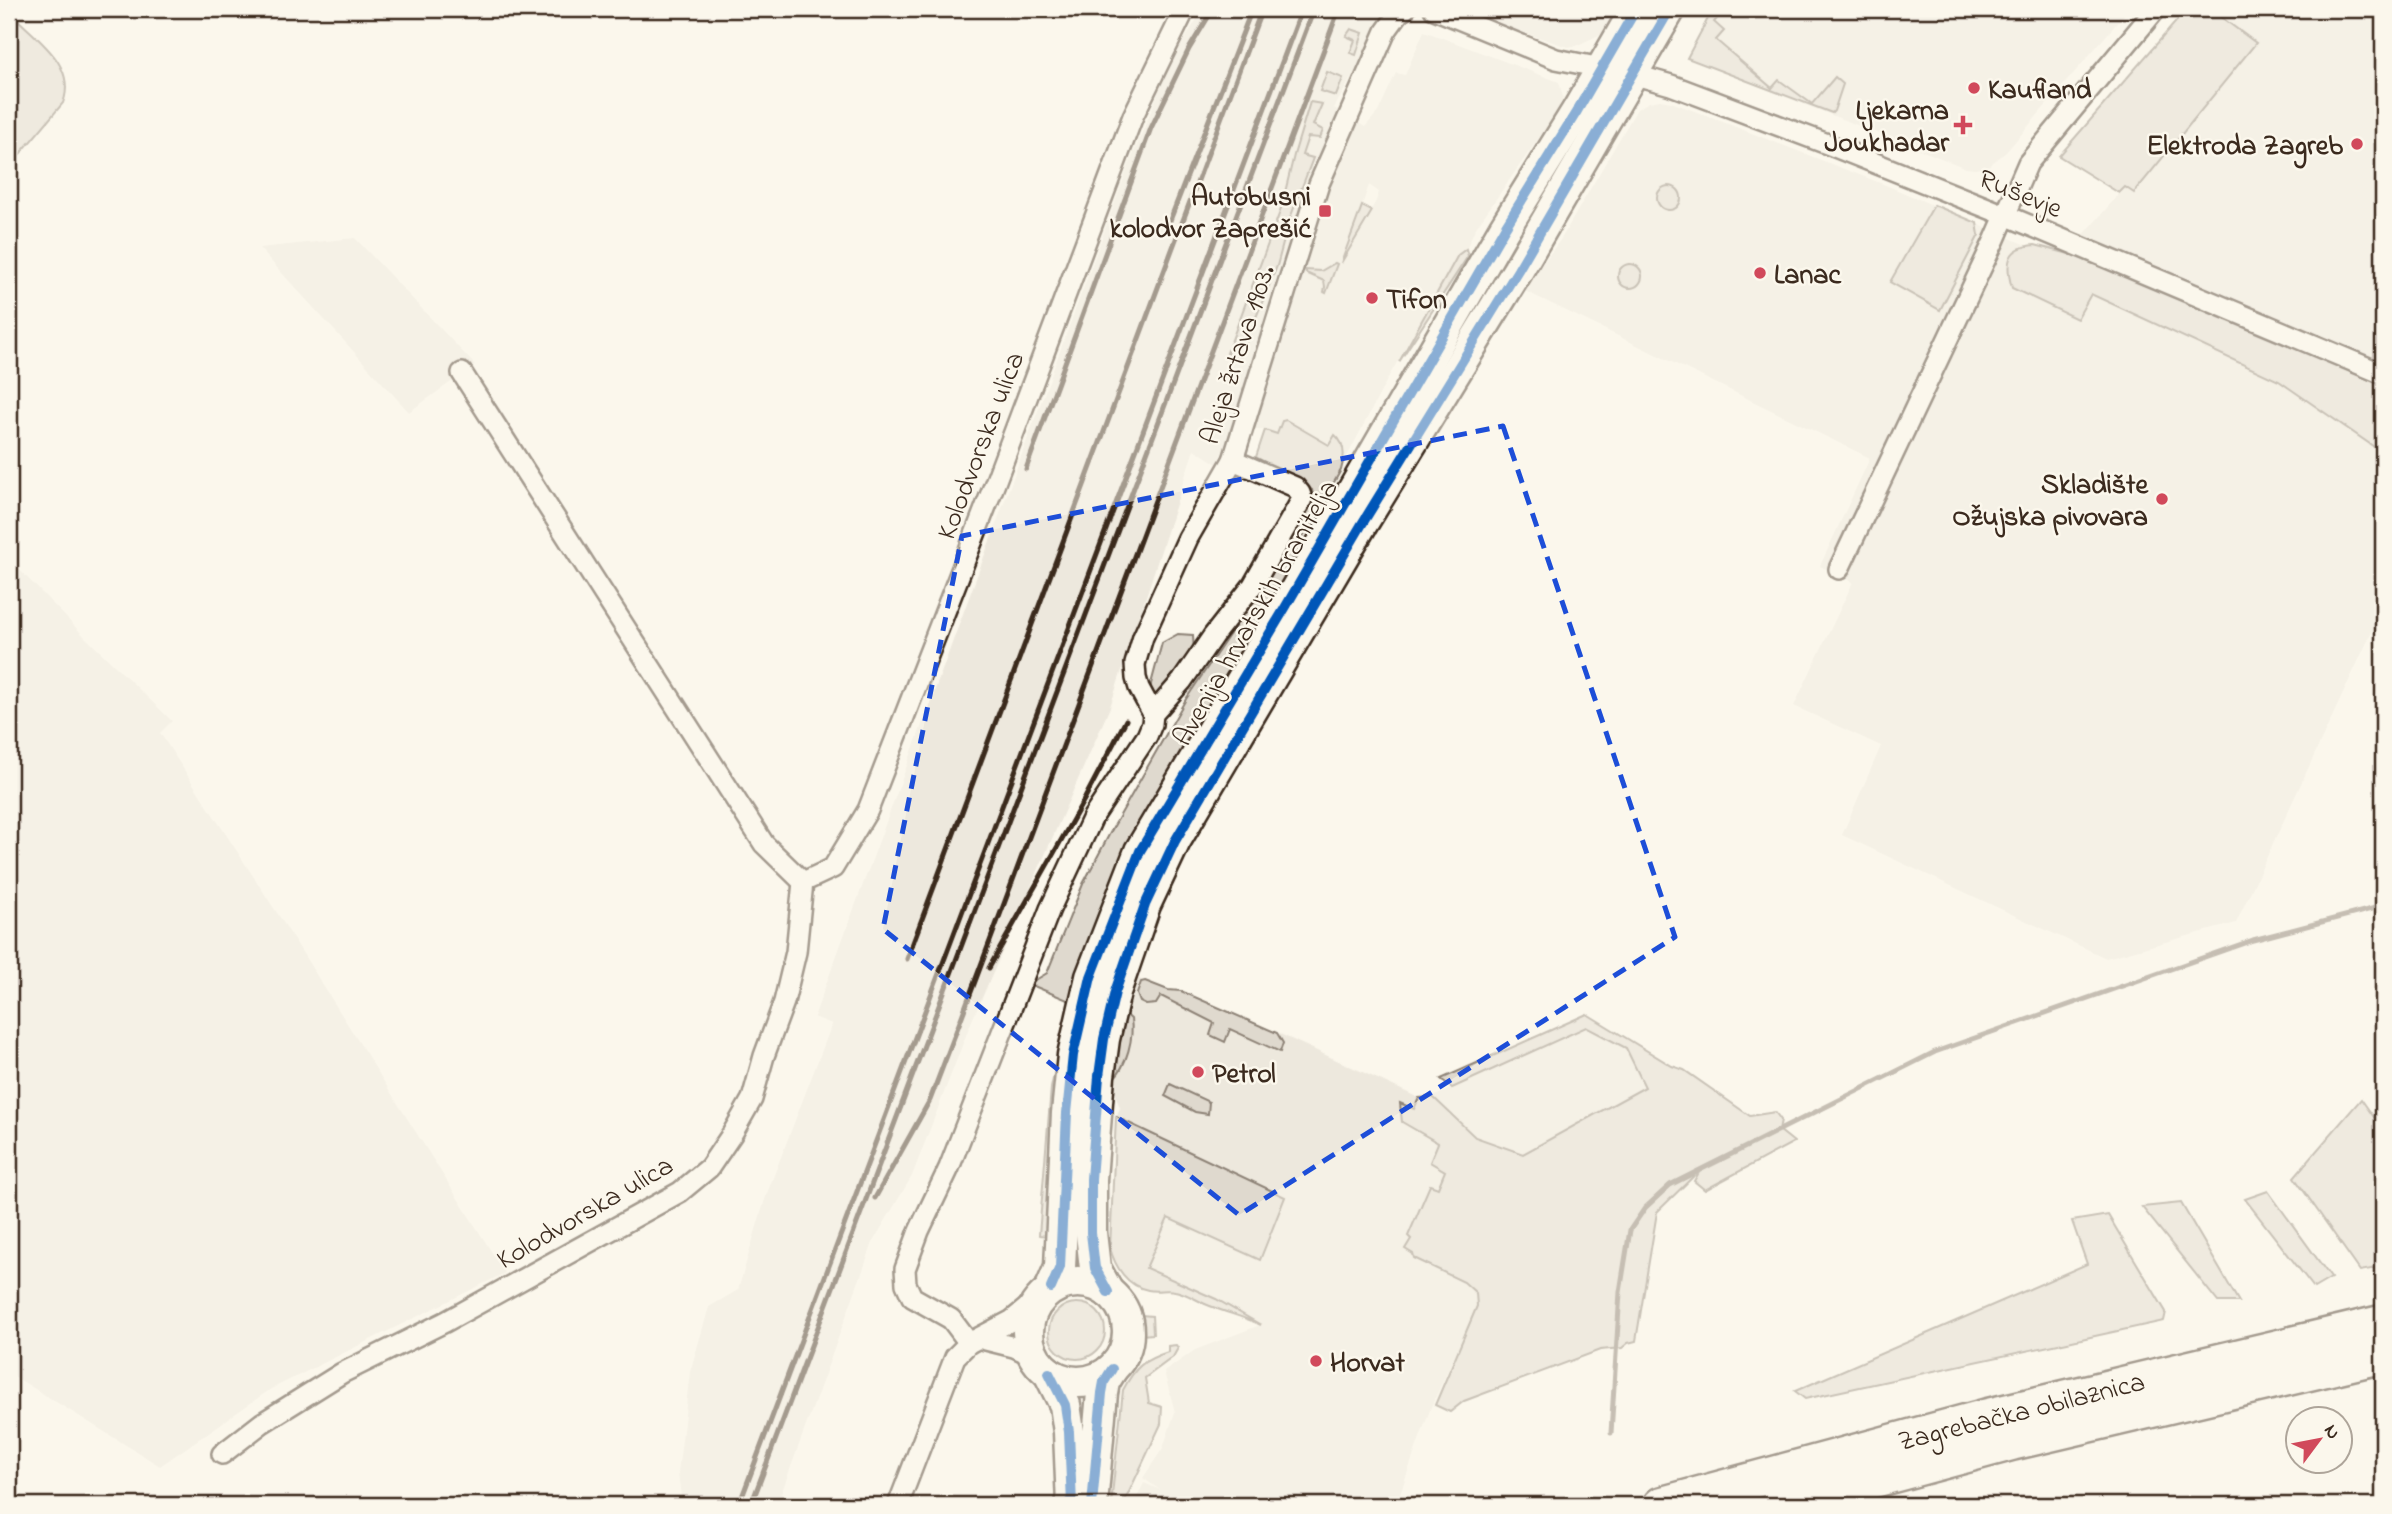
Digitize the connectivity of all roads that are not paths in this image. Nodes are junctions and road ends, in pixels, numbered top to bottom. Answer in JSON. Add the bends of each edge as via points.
{"nodes":[{"id":1,"x":1185,"y":9,"type":"edge"},
{"id":2,"x":1405,"y":9,"type":"edge"},
{"id":3,"x":1434,"y":9,"type":"edge"},
{"id":4,"x":1636,"y":9,"type":"edge"},
{"id":5,"x":1670,"y":9,"type":"edge"},
{"id":6,"x":2156,"y":9,"type":"edge"},
{"id":7,"x":1602,"y":68,"type":"junction"},
{"id":8,"x":1632,"y":74,"type":"junction"},
{"id":9,"x":2005,"y":215,"type":"junction"},
{"id":10,"x":462,"y":373,"type":"dead end"},
{"id":11,"x":2383,"y":374,"type":"edge"},
{"id":12,"x":1233,"y":460,"type":"junction"},
{"id":13,"x":1839,"y":569,"type":"dead end"},
{"id":14,"x":1153,"y":715,"type":"junction"},
{"id":15,"x":803,"y":882,"type":"junction"},
{"id":16,"x":1108,"y":1292,"type":"junction"},
{"id":17,"x":1045,"y":1293,"type":"junction"},
{"id":18,"x":2383,"y":1323,"type":"edge"},
{"id":19,"x":976,"y":1341,"type":"junction"},
{"id":20,"x":2383,"y":1355,"type":"edge"},
{"id":21,"x":1041,"y":1364,"type":"junction"},
{"id":22,"x":1112,"y":1369,"type":"junction"},
{"id":23,"x":222,"y":1454,"type":"dead end"},
{"id":24,"x":898,"y":1505,"type":"edge"},
{"id":25,"x":1072,"y":1505,"type":"edge"},
{"id":26,"x":1092,"y":1505,"type":"edge"},
{"id":27,"x":1661,"y":1505,"type":"edge"},
{"id":28,"x":1779,"y":1505,"type":"edge"}],
"edges":[{"from":1,"to":15,"type":"street","name":"Kolodvorska ulica","via":[[1133,116],[868,810],[833,868]]},
{"from":2,"to":12,"type":"street","name":"Aleja žrtava 1903.","via":[[1386,31],[1320,184]]},
{"from":3,"to":7,"type":"street","via":[[1556,59]]},
{"from":4,"to":7,"type":"main road","name":"Avenija hrvatskih branitelja"},
{"from":5,"to":8,"type":"main road","name":"Avenija hrvatskih branitelja"},
{"from":6,"to":9,"type":"street","via":[[2034,153]]},
{"from":7,"to":8,"type":"street"},
{"from":7,"to":17,"type":"main road","name":"Avenija hrvatskih branitelja","via":[[1140,851],[1091,977],[1073,1055],[1059,1267]]},
{"from":8,"to":9,"type":"street","name":"Ruševje","via":[[1830,145]]},
{"from":8,"to":16,"type":"main road","name":"Avenija hrvatskih branitelja","via":[[1170,850],[1145,905],[1112,1004],[1096,1109],[1092,1255]]},
{"from":9,"to":11,"type":"street","name":"Ruševje"},
{"from":9,"to":13,"type":"street"},
{"from":10,"to":15,"type":"street","via":[[764,844]]},
{"from":12,"to":14,"type":"street","name":"Aleja žrtava 1903.","via":[[1156,604],[1135,664],[1139,688]]},
{"from":12,"to":14,"type":"street","via":[[1295,487],[1302,499],[1253,585]]},
{"from":14,"to":19,"type":"street","via":[[1147,736],[1093,817],[1050,909],[905,1269],[912,1297],[951,1319]]},
{"from":15,"to":23,"type":"street","name":"Kolodvorska ulica","via":[[785,1002],[752,1099],[709,1168],[680,1192],[445,1322],[342,1373]]},
{"from":16,"to":17,"type":"main road","via":[[1080,1281]]},
{"from":16,"to":22,"type":"main road","via":[[1118,1301],[1128,1324],[1125,1349]]},
{"from":17,"to":19,"type":"street","via":[[1012,1321]]},
{"from":17,"to":21,"type":"main road","via":[[1031,1311],[1027,1326],[1028,1341]]},
{"from":18,"to":27,"type":"highway","name":"Zagrebačka obilaznica","via":[[1986,1417]]},
{"from":19,"to":21,"type":"street","via":[[1014,1347]]},
{"from":19,"to":24,"type":"street","via":[[955,1357]]},
{"from":20,"to":28,"type":"highway","name":"Zagrebačka obilaznica","via":[[2014,1441]]},
{"from":21,"to":22,"type":"main road","via":[[1061,1380],[1074,1382],[1101,1377]]},
{"from":21,"to":25,"type":"main road","via":[[1065,1405]]},
{"from":22,"to":26,"type":"main road","via":[[1101,1393]]}]}
